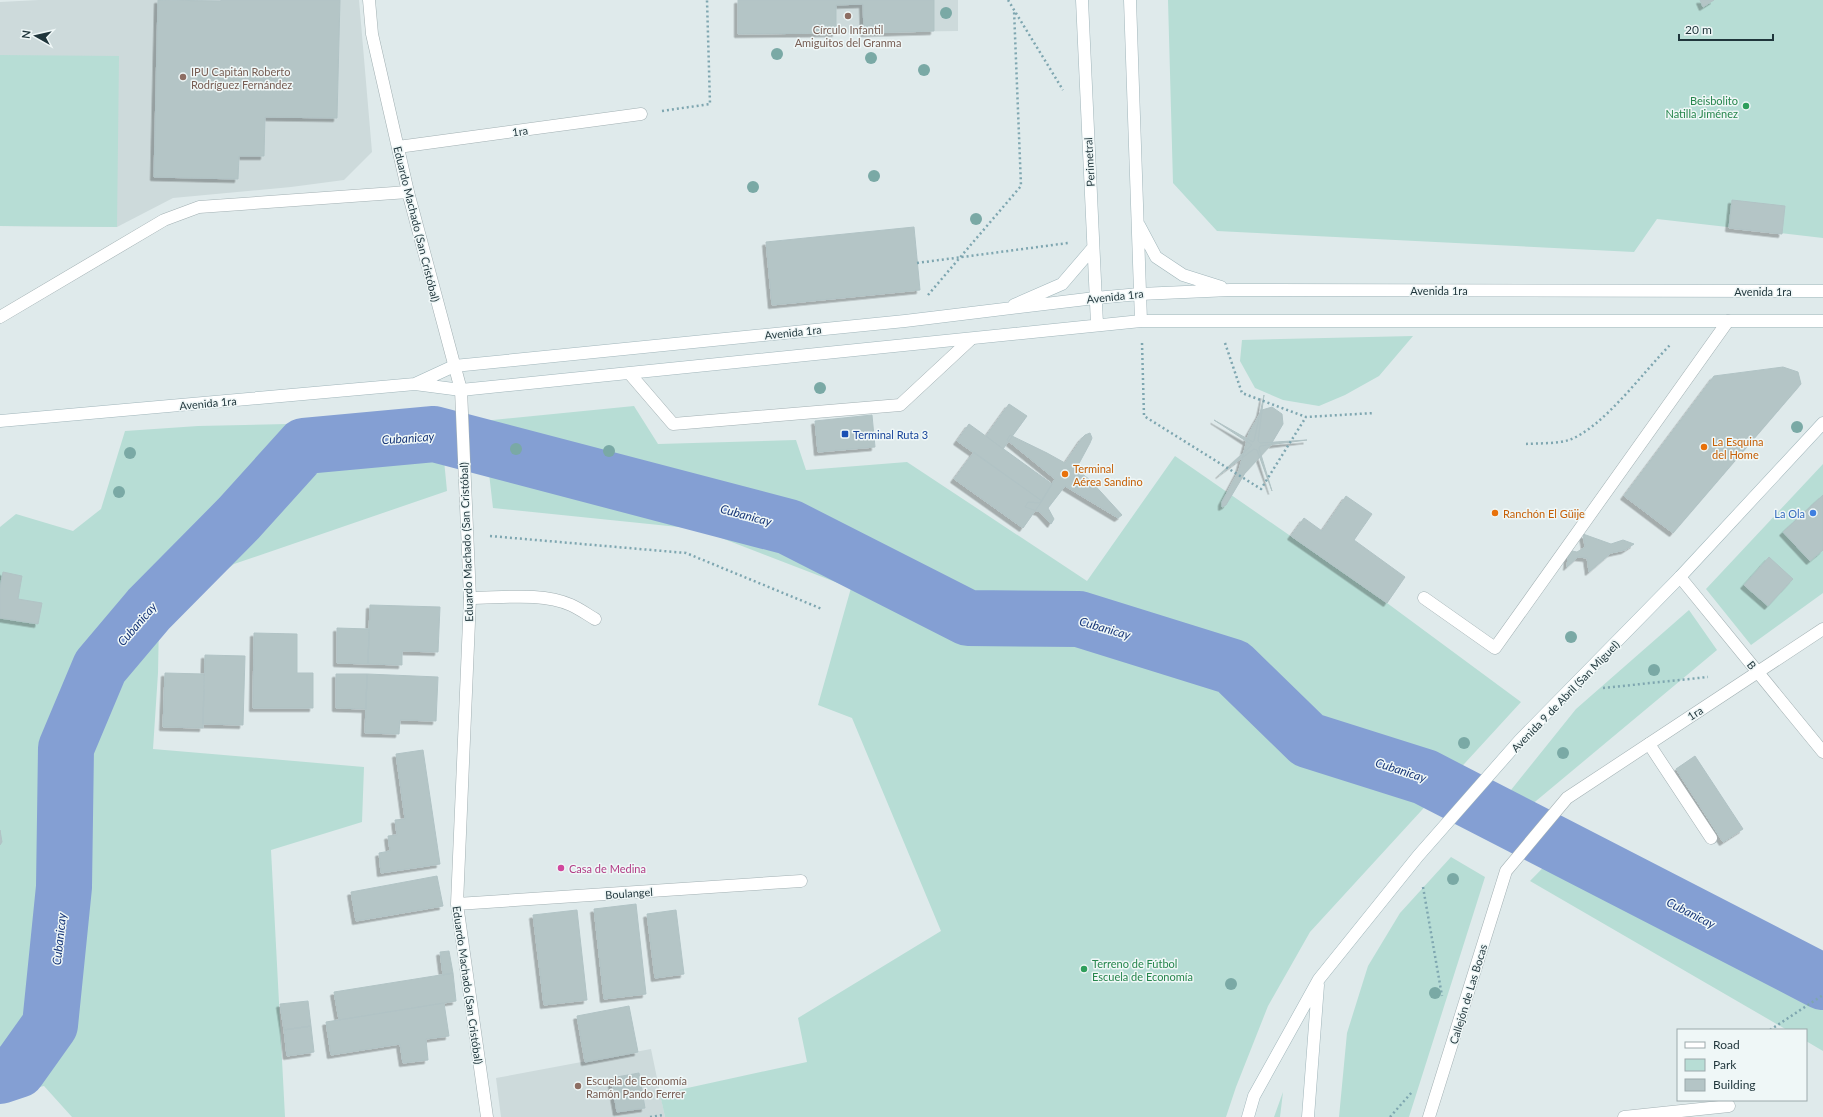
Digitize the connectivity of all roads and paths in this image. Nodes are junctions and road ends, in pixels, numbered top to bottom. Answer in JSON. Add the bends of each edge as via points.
{"nodes":[{"id":1,"x":369,"y":0,"type":"edge"},
{"id":2,"x":707,"y":0,"type":"edge"},
{"id":3,"x":1008,"y":0,"type":"edge"},
{"id":4,"x":1082,"y":0,"type":"edge"},
{"id":5,"x":1130,"y":0,"type":"edge"},
{"id":6,"x":1014,"y":10,"type":"junction"},
{"id":7,"x":1067,"y":97,"type":"dead end"},
{"id":8,"x":641,"y":114,"type":"joint"},
{"id":9,"x":398,"y":147,"type":"junction"},
{"id":10,"x":408,"y":192,"type":"junction"},
{"id":11,"x":1138,"y":223,"type":"junction"},
{"id":12,"x":1092,"y":244,"type":"junction"},
{"id":13,"x":960,"y":258,"type":"junction"},
{"id":14,"x":917,"y":263,"type":"dead end"},
{"id":15,"x":1230,"y":290,"type":"junction"},
{"id":16,"x":1823,"y":291,"type":"edge"},
{"id":17,"x":1140,"y":294,"type":"junction"},
{"id":18,"x":1095,"y":298,"type":"junction"},
{"id":19,"x":1000,"y":311,"type":"junction"},
{"id":20,"x":0,"y":316,"type":"edge"},
{"id":21,"x":1217,"y":320,"type":"junction"},
{"id":22,"x":905,"y":321,"type":"junction"},
{"id":23,"x":1141,"y":321,"type":"junction"},
{"id":24,"x":1694,"y":321,"type":"junction"},
{"id":25,"x":1728,"y":321,"type":"junction"},
{"id":26,"x":1823,"y":321,"type":"edge"},
{"id":27,"x":1096,"y":324,"type":"junction"},
{"id":28,"x":971,"y":339,"type":"junction"},
{"id":29,"x":454,"y":366,"type":"junction"},
{"id":30,"x":630,"y":374,"type":"junction"},
{"id":31,"x":415,"y":384,"type":"junction"},
{"id":32,"x":461,"y":390,"type":"junction"},
{"id":33,"x":1374,"y":413,"type":"dead end"},
{"id":34,"x":1306,"y":417,"type":"junction"},
{"id":35,"x":0,"y":421,"type":"edge"},
{"id":36,"x":1823,"y":423,"type":"edge"},
{"id":37,"x":1526,"y":444,"type":"dead end"},
{"id":38,"x":467,"y":534,"type":"junction"},
{"id":39,"x":1680,"y":577,"type":"junction"},
{"id":40,"x":470,"y":598,"type":"junction"},
{"id":41,"x":1424,"y":598,"type":"dead end"},
{"id":42,"x":822,"y":609,"type":"dead end"},
{"id":43,"x":595,"y":619,"type":"dead end"},
{"id":44,"x":1823,"y":629,"type":"edge"},
{"id":45,"x":1758,"y":672,"type":"junction"},
{"id":46,"x":1711,"y":677,"type":"dead end"},
{"id":47,"x":1569,"y":691,"type":"junction"},
{"id":48,"x":1649,"y":744,"type":"junction"},
{"id":49,"x":1823,"y":752,"type":"edge"},
{"id":50,"x":1711,"y":838,"type":"dead end"},
{"id":51,"x":1418,"y":856,"type":"junction"},
{"id":52,"x":1506,"y":871,"type":"joint"},
{"id":53,"x":801,"y":881,"type":"dead end"},
{"id":54,"x":457,"y":904,"type":"junction"},
{"id":55,"x":1319,"y":980,"type":"junction"},
{"id":56,"x":1823,"y":995,"type":"edge"},
{"id":57,"x":1443,"y":1002,"type":"dead end"},
{"id":58,"x":1772,"y":1029,"type":"edge"},
{"id":59,"x":1415,"y":1088,"type":"dead end"},
{"id":60,"x":1730,"y":1108,"type":"edge"},
{"id":61,"x":664,"y":1115,"type":"dead end"},
{"id":62,"x":487,"y":1117,"type":"edge"},
{"id":63,"x":650,"y":1117,"type":"edge"},
{"id":64,"x":1248,"y":1117,"type":"edge"},
{"id":65,"x":1308,"y":1117,"type":"edge"},
{"id":66,"x":1390,"y":1117,"type":"edge"},
{"id":67,"x":1429,"y":1117,"type":"edge"},
{"id":68,"x":1624,"y":1117,"type":"edge"}],
"edges":[{"from":1,"to":9,"type":"street","name":"Eduardo Machado (San Cristóbal)","via":[[372,34]]},
{"from":2,"to":8,"type":"path","via":[[710,104]]},
{"from":3,"to":6,"type":"path"},
{"from":4,"to":12,"type":"street","name":"Perimetral"},
{"from":5,"to":11,"type":"street"},
{"from":6,"to":7,"type":"path"},
{"from":6,"to":13,"type":"path","via":[[1021,186]]},
{"from":8,"to":9,"type":"street","name":"1ra"},
{"from":9,"to":10,"type":"street","name":"Eduardo Machado (San Cristóbal)"},
{"from":10,"to":20,"type":"street","via":[[199,208],[164,220]]},
{"from":10,"to":29,"type":"street","name":"Eduardo Machado (San Cristóbal)"},
{"from":11,"to":15,"type":"street","via":[[1156,257],[1184,275]]},
{"from":11,"to":17,"type":"street"},
{"from":12,"to":13,"type":"path"},
{"from":12,"to":18,"type":"street","name":"Perimetral"},
{"from":12,"to":19,"type":"street","via":[[1062,284]]},
{"from":13,"to":14,"type":"path"},
{"from":13,"to":22,"type":"path"},
{"from":15,"to":16,"type":"street","name":"Avenida 1ra"},
{"from":15,"to":17,"type":"street","name":"Avenida 1ra"},
{"from":17,"to":18,"type":"street","name":"Avenida 1ra"},
{"from":17,"to":23,"type":"street"},
{"from":18,"to":19,"type":"street","name":"Avenida 1ra"},
{"from":18,"to":27,"type":"street","name":"Perimetral"},
{"from":19,"to":22,"type":"street","name":"Avenida 1ra"},
{"from":21,"to":23,"type":"street","name":"Avenida 1ra"},
{"from":21,"to":24,"type":"street","name":"Avenida 1ra"},
{"from":21,"to":34,"type":"path","via":[[1242,393]]},
{"from":22,"to":29,"type":"street","name":"Avenida 1ra"},
{"from":23,"to":27,"type":"street","name":"Avenida 1ra"},
{"from":23,"to":34,"type":"path","via":[[1144,416],[1261,489]]},
{"from":24,"to":25,"type":"street","name":"Avenida 1ra"},
{"from":24,"to":37,"type":"path","via":[[1590,430],[1568,440]]},
{"from":25,"to":26,"type":"street","name":"Avenida 1ra"},
{"from":25,"to":41,"type":"street","via":[[1496,648]]},
{"from":27,"to":28,"type":"street","name":"Avenida 1ra"},
{"from":28,"to":30,"type":"street","name":"Avenida 1ra"},
{"from":28,"to":30,"type":"street","via":[[900,405],[673,424]]},
{"from":29,"to":31,"type":"street","name":"Avenida 1ra"},
{"from":29,"to":32,"type":"street","name":"Eduardo Machado (San Cristóbal)"},
{"from":30,"to":32,"type":"street","name":"Avenida 1ra"},
{"from":31,"to":32,"type":"street","name":"Avenida 1ra"},
{"from":31,"to":35,"type":"street","name":"Avenida 1ra"},
{"from":32,"to":38,"type":"street","name":"Eduardo Machado (San Cristóbal)"},
{"from":33,"to":34,"type":"path"},
{"from":36,"to":39,"type":"street","name":"Avenida 9 de Abril (San Miguel)"},
{"from":38,"to":40,"type":"street","name":"Eduardo Machado (San Cristóbal)"},
{"from":38,"to":42,"type":"path","via":[[686,553]]},
{"from":39,"to":45,"type":"street","name":"B"},
{"from":39,"to":47,"type":"street","name":"Avenida 9 de Abril (San Miguel)"},
{"from":40,"to":43,"type":"street","via":[[534,597],[554,600],[571,605]]},
{"from":40,"to":54,"type":"street","name":"Eduardo Machado (San Cristóbal)"},
{"from":44,"to":45,"type":"street","name":"1ra"},
{"from":45,"to":48,"type":"street","name":"1ra"},
{"from":45,"to":49,"type":"street","name":"B"},
{"from":46,"to":47,"type":"path"},
{"from":47,"to":51,"type":"street","name":"Avenida 9 de Abril (San Miguel)","via":[[1520,740]]},
{"from":48,"to":50,"type":"street"},
{"from":48,"to":52,"type":"street","name":"1ra","via":[[1567,798]]},
{"from":51,"to":55,"type":"street","name":"Avenida 9 de Abril (San Miguel)"},
{"from":51,"to":57,"type":"path"},
{"from":52,"to":67,"type":"street","name":"Callejón de Las Bocas"},
{"from":53,"to":54,"type":"street","name":"Boulangel"},
{"from":54,"to":62,"type":"street","name":"Eduardo Machado (San Cristóbal)"},
{"from":55,"to":64,"type":"street","name":"Avenida 9 de Abril (San Miguel)","via":[[1254,1096]]},
{"from":55,"to":65,"type":"street"},
{"from":56,"to":58,"type":"path"},
{"from":59,"to":66,"type":"path"},
{"from":60,"to":68,"type":"street"},
{"from":61,"to":63,"type":"path"}]}
